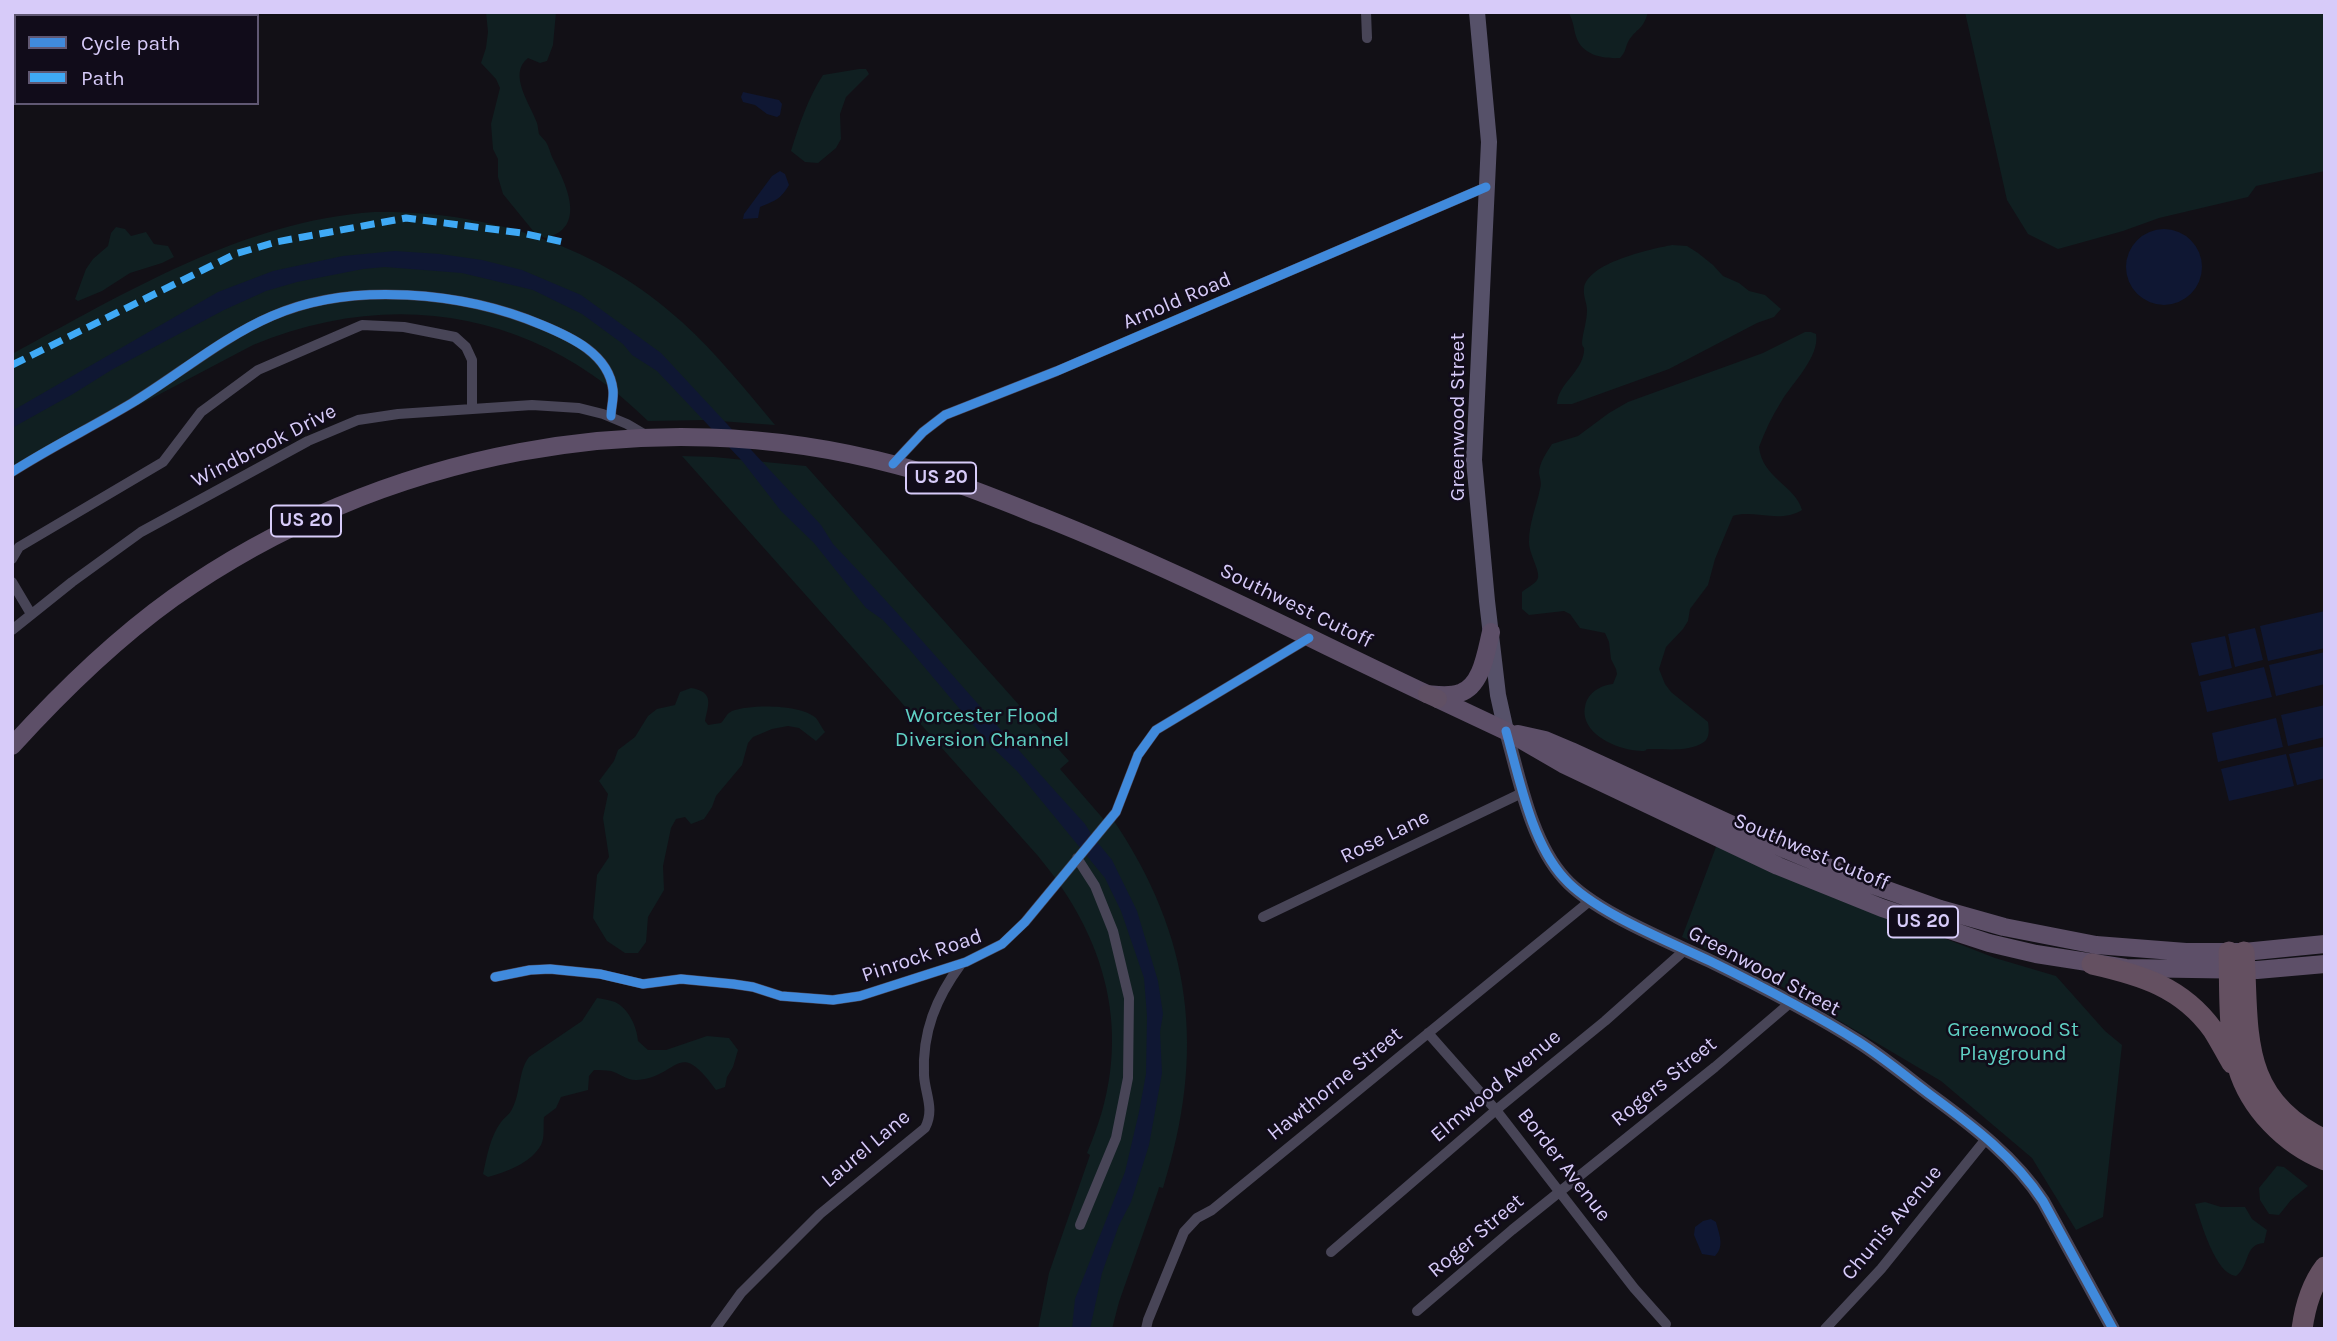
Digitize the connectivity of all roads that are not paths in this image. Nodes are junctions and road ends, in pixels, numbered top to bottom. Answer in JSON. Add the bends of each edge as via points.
{"nodes":[{"id":1,"x":1366,"y":12,"type":"edge"},
{"id":2,"x":1477,"y":12,"type":"edge"},
{"id":3,"x":1367,"y":38,"type":"dead end"},
{"id":4,"x":1486,"y":187,"type":"junction"},
{"id":5,"x":472,"y":409,"type":"junction"},
{"id":6,"x":611,"y":416,"type":"junction"},
{"id":7,"x":657,"y":437,"type":"junction"},
{"id":8,"x":893,"y":464,"type":"junction"},
{"id":9,"x":12,"y":472,"type":"edge"},
{"id":10,"x":12,"y":559,"type":"edge"},
{"id":11,"x":12,"y":582,"type":"edge"},
{"id":12,"x":31,"y":614,"type":"junction"},
{"id":13,"x":12,"y":630,"type":"edge"},
{"id":14,"x":1490,"y":632,"type":"junction"},
{"id":15,"x":1309,"y":638,"type":"junction"},
{"id":16,"x":1432,"y":697,"type":"junction"},
{"id":17,"x":1506,"y":731,"type":"junction"},
{"id":18,"x":12,"y":746,"type":"edge"},
{"id":19,"x":1524,"y":792,"type":"junction"},
{"id":20,"x":1079,"y":856,"type":"junction"},
{"id":21,"x":1591,"y":900,"type":"junction"},
{"id":22,"x":1263,"y":917,"type":"dead end"},
{"id":23,"x":2325,"y":944,"type":"edge"},
{"id":24,"x":1686,"y":949,"type":"junction"},
{"id":25,"x":2237,"y":961,"type":"junction"},
{"id":26,"x":962,"y":963,"type":"junction"},
{"id":27,"x":2092,"y":964,"type":"junction"},
{"id":28,"x":2325,"y":964,"type":"edge"},
{"id":29,"x":495,"y":977,"type":"dead end"},
{"id":30,"x":1790,"y":1003,"type":"junction"},
{"id":31,"x":1428,"y":1032,"type":"junction"},
{"id":32,"x":2245,"y":1085,"type":"junction"},
{"id":33,"x":1496,"y":1110,"type":"junction"},
{"id":34,"x":1986,"y":1139,"type":"junction"},
{"id":35,"x":2325,"y":1140,"type":"edge"},
{"id":36,"x":2325,"y":1160,"type":"edge"},
{"id":37,"x":1561,"y":1191,"type":"junction"},
{"id":38,"x":1080,"y":1225,"type":"dead end"},
{"id":39,"x":1331,"y":1252,"type":"dead end"},
{"id":40,"x":2325,"y":1267,"type":"edge"},
{"id":41,"x":2325,"y":1290,"type":"edge"},
{"id":42,"x":1417,"y":1311,"type":"dead end"},
{"id":43,"x":1666,"y":1324,"type":"dead end"},
{"id":44,"x":715,"y":1329,"type":"edge"},
{"id":45,"x":1146,"y":1329,"type":"edge"},
{"id":46,"x":1825,"y":1329,"type":"edge"},
{"id":47,"x":2113,"y":1329,"type":"edge"},
{"id":48,"x":2302,"y":1329,"type":"edge"},
{"id":49,"x":2313,"y":1329,"type":"edge"}],
"edges":[{"from":1,"to":3,"type":"street"},
{"from":2,"to":4,"type":"main road","name":"Greenwood Street","via":[[1488,122]]},
{"from":4,"to":8,"type":"street","name":"Arnold Road","via":[[1068,367],[944,415]]},
{"from":4,"to":14,"type":"main road","name":"Greenwood Street","via":[[1474,453]]},
{"from":5,"to":6,"type":"street","name":"Windbrook Drive","via":[[532,405],[579,408]]},
{"from":5,"to":10,"type":"street","via":[[472,360],[455,337],[362,325],[258,370],[201,412],[163,462],[19,547]]},
{"from":5,"to":12,"type":"street","name":"Windbrook Drive","via":[[378,416],[318,436],[141,532]]},
{"from":6,"to":7,"type":"street","name":"Windbrook Drive"},
{"from":6,"to":9,"type":"street","via":[[613,391],[608,375],[587,348],[569,336],[485,307],[419,297],[355,297],[304,305],[261,321]]},
{"from":7,"to":8,"type":"main road","number":"US 20","via":[[756,439]]},
{"from":7,"to":18,"type":"main road","number":"US 20","via":[[571,444],[465,464],[379,490],[308,520],[220,568],[155,611],[74,680]]},
{"from":8,"to":15,"type":"main road","name":"Southwest Cutoff","number":"US 20","via":[[976,490],[1143,558]]},
{"from":11,"to":12,"type":"street"},
{"from":12,"to":13,"type":"street","name":"Windbrook Drive"},
{"from":14,"to":16,"type":"main road","via":[[1472,686],[1463,693]]},
{"from":14,"to":17,"type":"main road","name":"Greenwood Street"},
{"from":15,"to":16,"type":"main road","name":"Southwest Cutoff","number":"US 20"},
{"from":15,"to":20,"type":"street","name":"Pinrock Road","via":[[1156,730],[1138,755],[1116,811]]},
{"from":16,"to":17,"type":"main road","name":"Southwest Cutoff","number":"US 20"},
{"from":17,"to":19,"type":"street","name":"Greenwood Street"},
{"from":17,"to":25,"type":"main road","name":"Southwest Cutoff","number":"US 20","via":[[1545,740],[1812,861],[1940,909],[2096,945]]},
{"from":17,"to":27,"type":"main road","name":"Southwest Cutoff","number":"US 20","via":[[1563,764],[1858,900],[1989,943]]},
{"from":19,"to":21,"type":"street","name":"Greenwood Street","via":[[1551,860],[1570,884]]},
{"from":19,"to":22,"type":"street","name":"Rose Lane"},
{"from":20,"to":26,"type":"street","name":"Pinrock Road","via":[[1011,938]]},
{"from":20,"to":38,"type":"street","via":[[1113,931],[1129,999],[1128,1078],[1116,1138]]},
{"from":21,"to":24,"type":"street","name":"Greenwood Street"},
{"from":21,"to":31,"type":"street","name":"Hawthorne Street"},
{"from":23,"to":25,"type":"main road","name":"Southwest Cutoff","number":"US 20"},
{"from":24,"to":30,"type":"street","name":"Greenwood Street"},
{"from":24,"to":33,"type":"street","name":"Elmwood Avenue"},
{"from":25,"to":27,"type":"main road","name":"Southwest Cutoff","number":"US 20","via":[[2166,970]]},
{"from":25,"to":28,"type":"main road","name":"Southwest Cutoff","number":"US 20"},
{"from":25,"to":32,"type":"highway","via":[[2233,1039]]},
{"from":25,"to":35,"type":"highway","via":[[2249,1045],[2266,1091],[2302,1129]]},
{"from":26,"to":29,"type":"street","name":"Pinrock Road","via":[[860,996],[833,1000],[780,996],[743,985],[681,979],[635,983],[550,969]]},
{"from":26,"to":44,"type":"street","name":"Laurel Lane","via":[[930,1020],[924,1070],[930,1113],[925,1128],[820,1213],[741,1293]]},
{"from":27,"to":32,"type":"highway","via":[[2137,974],[2192,1006],[2213,1031]]},
{"from":30,"to":34,"type":"street","name":"Greenwood Street","via":[[1861,1043]]},
{"from":30,"to":37,"type":"street","name":"Rogers Street"},
{"from":31,"to":33,"type":"street","name":"Border Avenue"},
{"from":31,"to":45,"type":"street","name":"Hawthorne Street","via":[[1190,1224],[1178,1243]]},
{"from":32,"to":36,"type":"highway","via":[[2274,1126]]},
{"from":33,"to":37,"type":"street","name":"Border Avenue"},
{"from":33,"to":39,"type":"street","name":"Elmwood Avenue"},
{"from":34,"to":46,"type":"street","name":"Chunis Avenue","via":[[1881,1269]]},
{"from":34,"to":47,"type":"street","name":"Greenwood Street","via":[[2038,1193]]},
{"from":37,"to":42,"type":"street","name":"Roger Street"},
{"from":37,"to":43,"type":"street","name":"Border Avenue"},
{"from":40,"to":48,"type":"highway","via":[[2306,1307]]},
{"from":41,"to":49,"type":"highway"}]}
